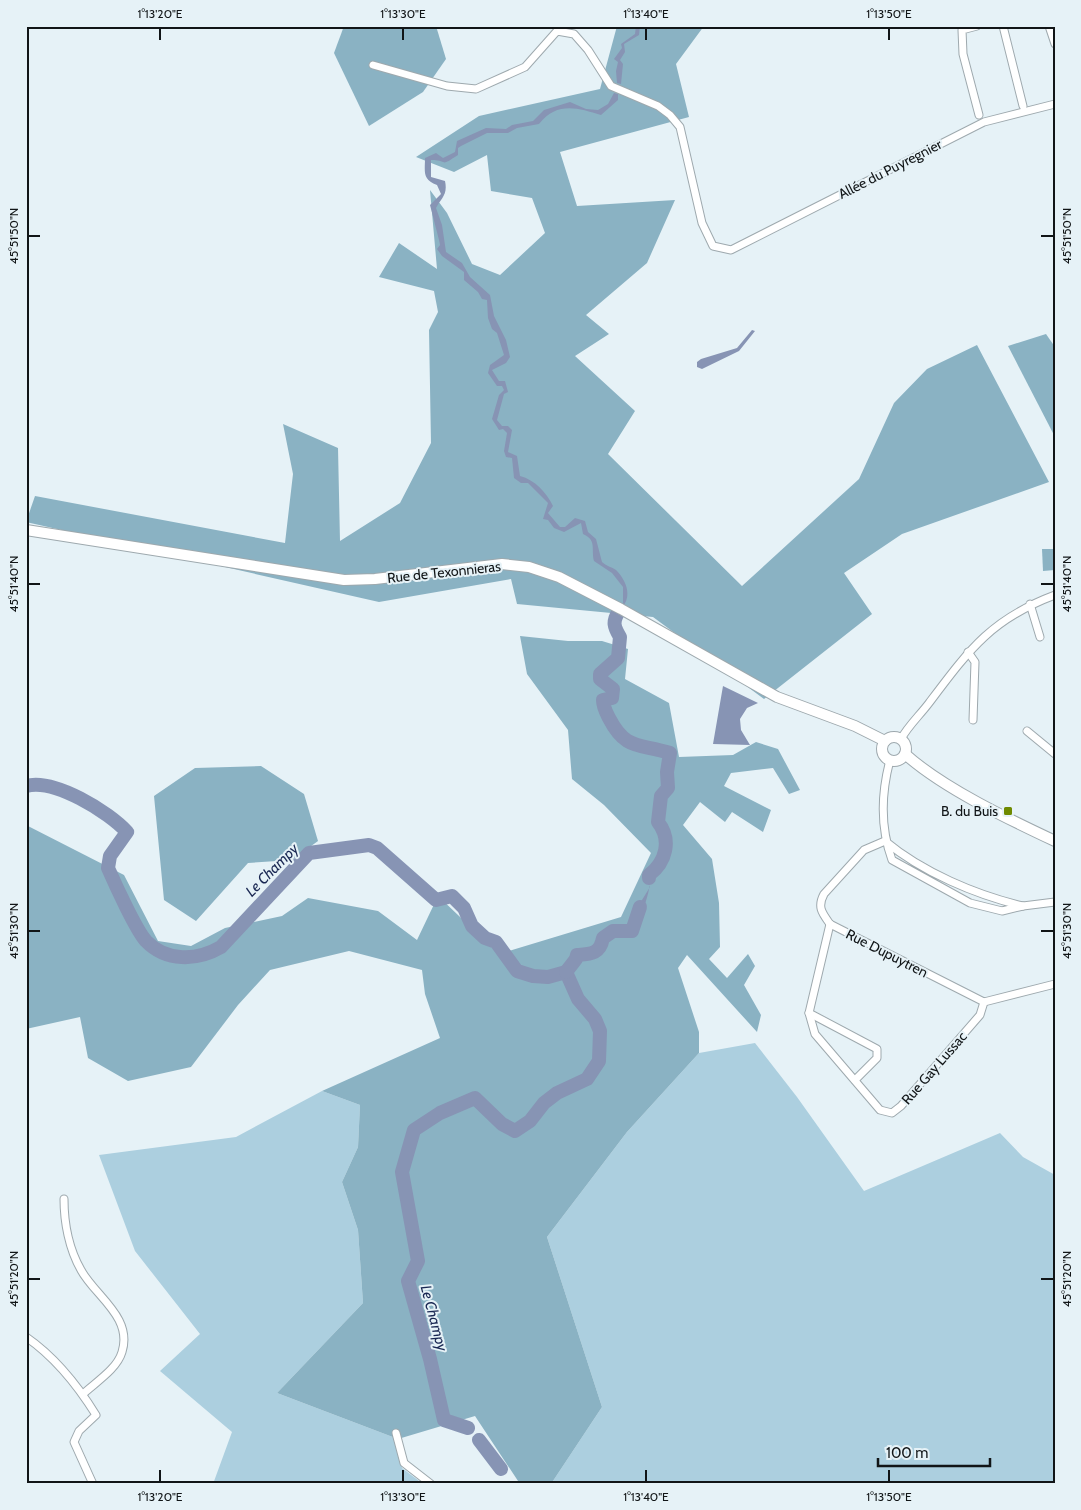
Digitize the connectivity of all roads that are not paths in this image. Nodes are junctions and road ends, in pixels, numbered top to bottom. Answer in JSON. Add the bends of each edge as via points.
{"nodes":[{"id":1,"x":977,"y":26,"type":"edge"},
{"id":2,"x":1003,"y":26,"type":"edge"},
{"id":3,"x":1050,"y":26,"type":"edge"},
{"id":4,"x":1055,"y":44,"type":"edge"},
{"id":5,"x":374,"y":65,"type":"dead end"},
{"id":6,"x":1055,"y":104,"type":"edge"},
{"id":7,"x":1023,"y":106,"type":"dead end"},
{"id":8,"x":979,"y":115,"type":"dead end"},
{"id":9,"x":26,"y":530,"type":"edge"},
{"id":10,"x":1055,"y":595,"type":"edge"},
{"id":11,"x":1030,"y":604,"type":"junction"},
{"id":12,"x":1040,"y":636,"type":"dead end"},
{"id":13,"x":968,"y":652,"type":"junction"},
{"id":14,"x":972,"y":720,"type":"dead end"},
{"id":15,"x":1027,"y":731,"type":"dead end"},
{"id":16,"x":901,"y":739,"type":"junction"},
{"id":17,"x":885,"y":741,"type":"junction"},
{"id":18,"x":905,"y":754,"type":"junction"},
{"id":19,"x":1055,"y":754,"type":"edge"},
{"id":20,"x":890,"y":760,"type":"junction"},
{"id":21,"x":885,"y":840,"type":"junction"},
{"id":22,"x":1055,"y":841,"type":"edge"},
{"id":23,"x":1055,"y":902,"type":"edge"},
{"id":24,"x":1023,"y":906,"type":"junction"},
{"id":25,"x":830,"y":924,"type":"junction"},
{"id":26,"x":1055,"y":984,"type":"edge"},
{"id":27,"x":984,"y":1002,"type":"junction"},
{"id":28,"x":809,"y":1013,"type":"junction"},
{"id":29,"x":855,"y":1080,"type":"junction"},
{"id":30,"x":64,"y":1199,"type":"dead end"},
{"id":31,"x":26,"y":1338,"type":"edge"},
{"id":32,"x":83,"y":1394,"type":"junction"},
{"id":33,"x":396,"y":1433,"type":"dead end"},
{"id":34,"x":93,"y":1484,"type":"edge"},
{"id":35,"x":431,"y":1484,"type":"edge"}],
"edges":[{"from":1,"to":8,"type":"street","via":[[962,30],[963,54]]},
{"from":2,"to":7,"type":"street"},
{"from":3,"to":4,"type":"street"},
{"from":5,"to":6,"type":"street","name":"Allée du Puyregnier","via":[[448,86],[476,89],[524,67],[557,30],[574,34],[611,86],[658,106],[680,127],[702,223],[713,246],[731,250],[984,122]]},
{"from":9,"to":17,"type":"main road","name":"Rue de Texonnieras","via":[[344,580],[502,564],[529,568],[559,577],[612,604],[777,697],[855,726]]},
{"from":10,"to":11,"type":"street"},
{"from":11,"to":12,"type":"street"},
{"from":11,"to":13,"type":"street","via":[[996,625]]},
{"from":13,"to":14,"type":"street","via":[[975,662]]},
{"from":13,"to":16,"type":"street"},
{"from":15,"to":19,"type":"street"},
{"from":16,"to":17,"type":"main road","via":[[892,737]]},
{"from":16,"to":18,"type":"main road","via":[[906,746]]},
{"from":17,"to":20,"type":"main road","via":[[882,752]]},
{"from":18,"to":20,"type":"main road","via":[[899,760]]},
{"from":18,"to":22,"type":"main road","via":[[921,769],[947,785]]},
{"from":20,"to":21,"type":"street","via":[[883,805]]},
{"from":21,"to":24,"type":"street","via":[[898,852],[968,890]]},
{"from":21,"to":24,"type":"street","via":[[892,860],[970,903],[1002,911]]},
{"from":21,"to":25,"type":"street","name":"Rue Dupuytren","via":[[864,850],[824,894],[820,910]]},
{"from":23,"to":24,"type":"street"},
{"from":25,"to":27,"type":"street","name":"Rue Dupuytren"},
{"from":25,"to":28,"type":"street"},
{"from":26,"to":27,"type":"street"},
{"from":27,"to":29,"type":"street","name":"Rue Gay Lussac","via":[[980,1014],[892,1113],[880,1110]]},
{"from":28,"to":29,"type":"street","name":"Rue Gay Lussac","via":[[815,1034]]},
{"from":28,"to":29,"type":"street","via":[[877,1049],[877,1058]]},
{"from":30,"to":32,"type":"street","via":[[64,1222],[81,1270],[117,1315],[123,1337],[122,1352],[113,1367]]},
{"from":31,"to":32,"type":"street","via":[[43,1350]]},
{"from":32,"to":34,"type":"street","via":[[96,1415],[79,1431],[74,1442]]},
{"from":33,"to":35,"type":"street","via":[[404,1463]]}]}
